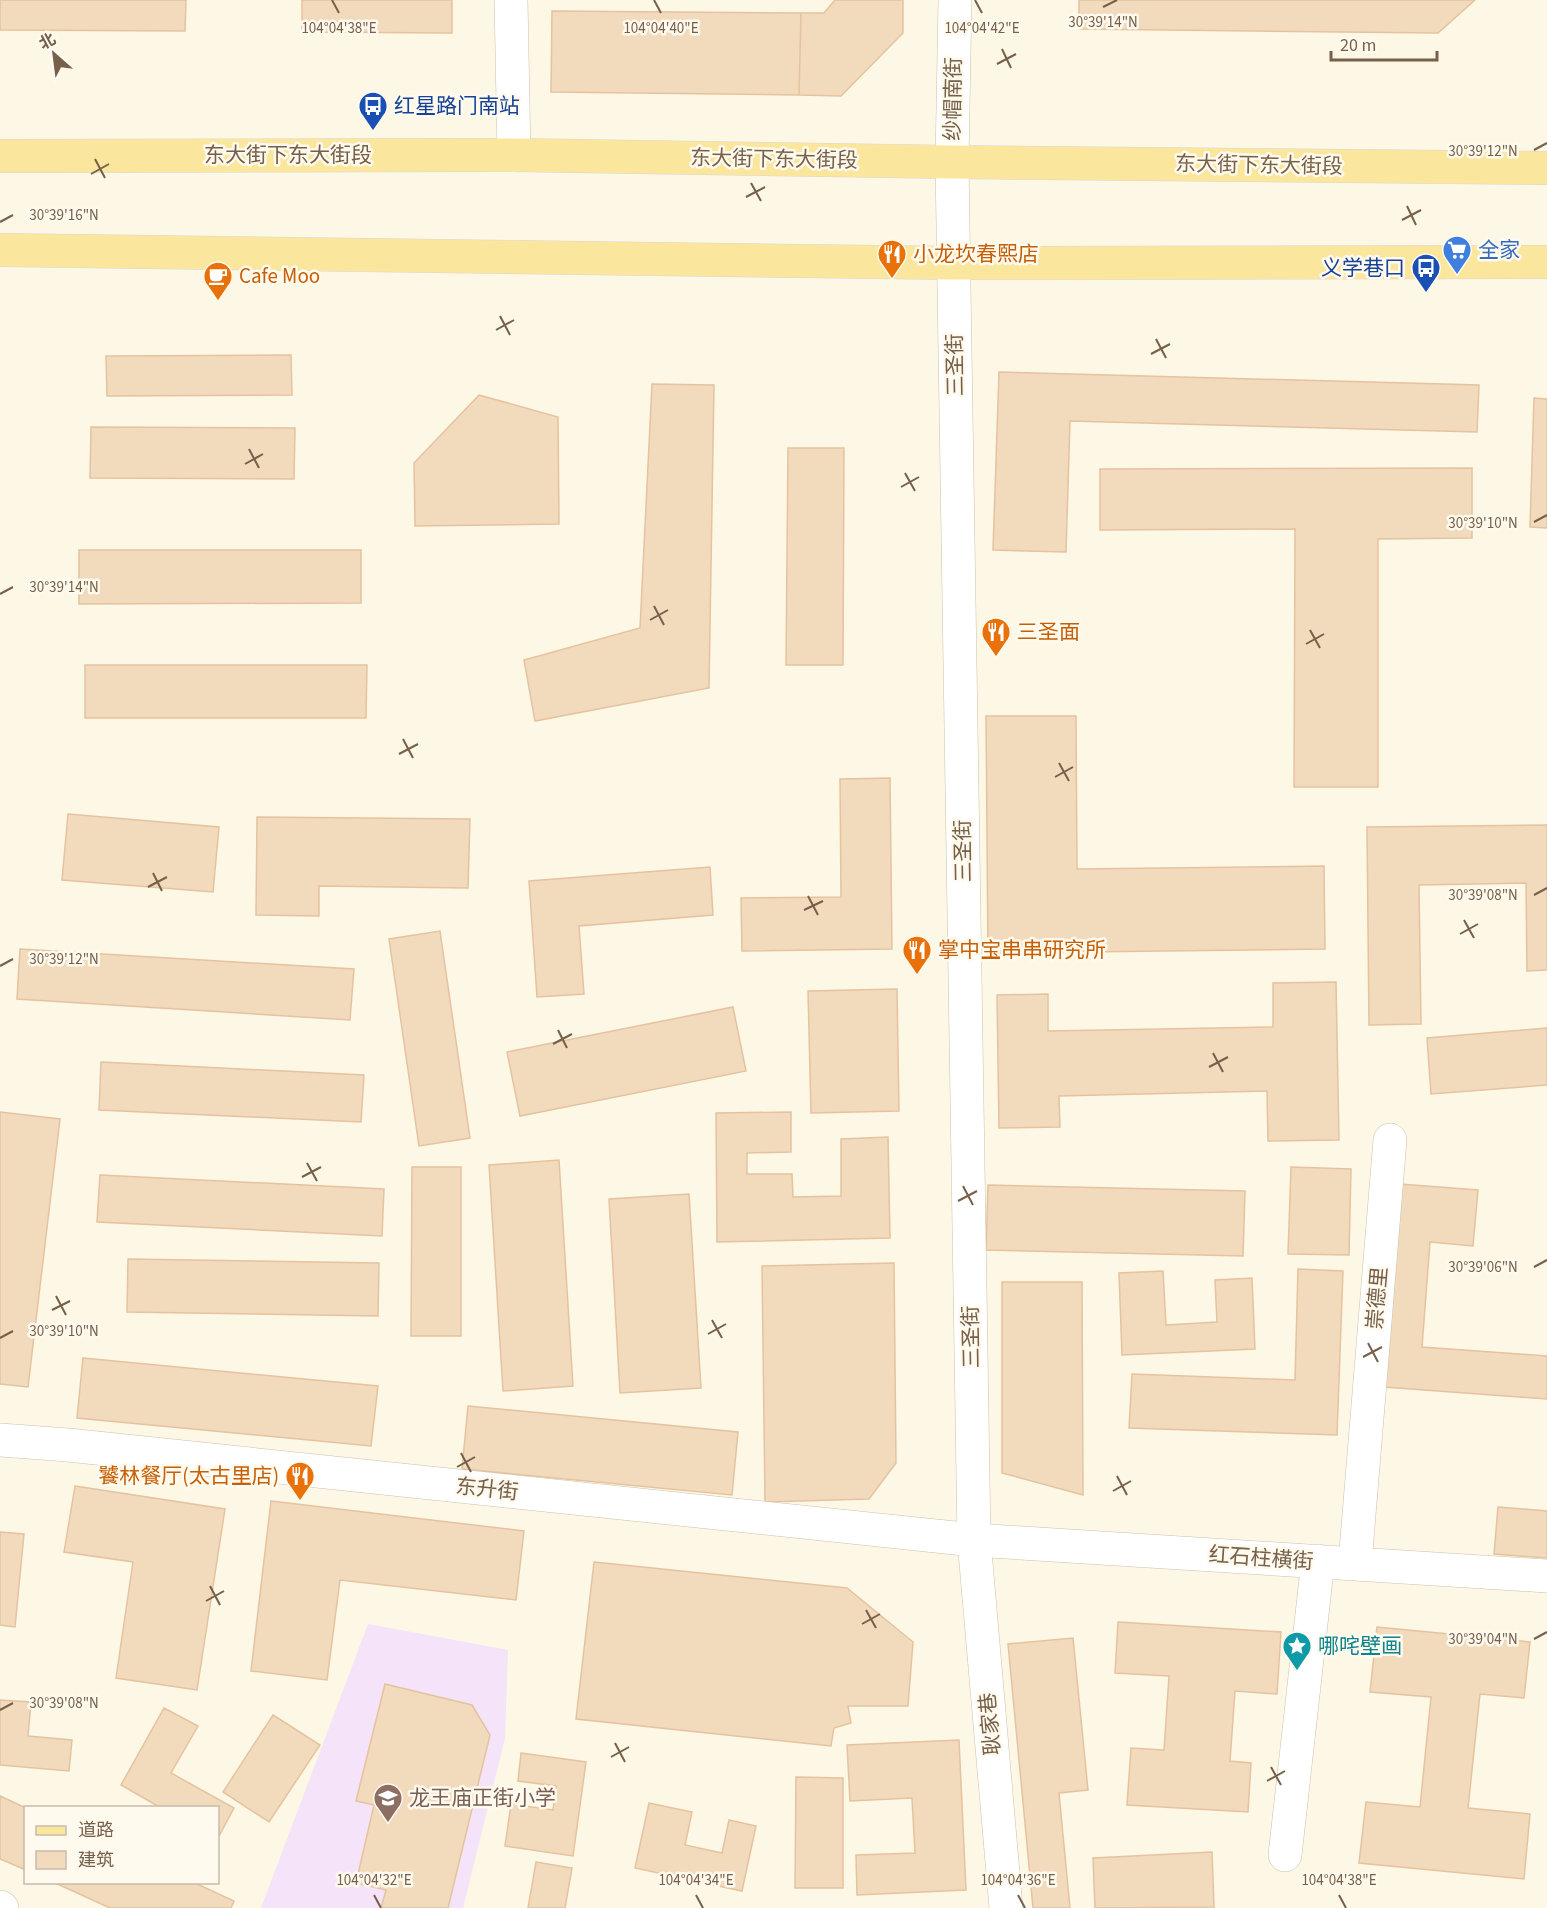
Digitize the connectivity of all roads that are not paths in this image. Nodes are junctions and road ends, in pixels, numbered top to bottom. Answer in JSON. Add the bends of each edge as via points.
{"nodes":[{"id":1,"x":511,"y":0,"type":"edge"},
{"id":2,"x":955,"y":0,"type":"edge"},
{"id":3,"x":513,"y":154,"type":"junction"},
{"id":4,"x":0,"y":156,"type":"edge"},
{"id":5,"x":952,"y":162,"type":"junction"},
{"id":6,"x":1547,"y":168,"type":"edge"},
{"id":7,"x":0,"y":250,"type":"edge"},
{"id":8,"x":1547,"y":262,"type":"edge"},
{"id":9,"x":954,"y":263,"type":"junction"},
{"id":10,"x":1390,"y":1140,"type":"dead end"},
{"id":11,"x":0,"y":1440,"type":"edge"},
{"id":12,"x":974,"y":1540,"type":"junction"},
{"id":13,"x":1318,"y":1561,"type":"junction"},
{"id":14,"x":1355,"y":1563,"type":"junction"},
{"id":15,"x":1547,"y":1576,"type":"edge"},
{"id":16,"x":1285,"y":1855,"type":"dead end"},
{"id":17,"x":1006,"y":1908,"type":"edge"}],
"edges":[{"from":1,"to":3,"type":"street"},
{"from":2,"to":5,"type":"street","name":"纱帽南街"},
{"from":3,"to":4,"type":"main road","name":"东大街下东大街段"},
{"from":3,"to":5,"type":"main road","name":"东大街下东大街段"},
{"from":5,"to":6,"type":"main road","name":"东大街下东大街段"},
{"from":5,"to":9,"type":"street","name":"三圣街"},
{"from":7,"to":9,"type":"main road"},
{"from":8,"to":9,"type":"main road"},
{"from":9,"to":12,"type":"street","name":"三圣街"},
{"from":10,"to":14,"type":"street","name":"崇德里"},
{"from":11,"to":12,"type":"street","name":"东升街"},
{"from":12,"to":13,"type":"street","name":"红石柱横街"},
{"from":12,"to":17,"type":"street","name":"耿家巷"},
{"from":13,"to":14,"type":"street","name":"红石柱横街"},
{"from":13,"to":16,"type":"street"},
{"from":14,"to":15,"type":"street","name":"红石柱横街"}]}
